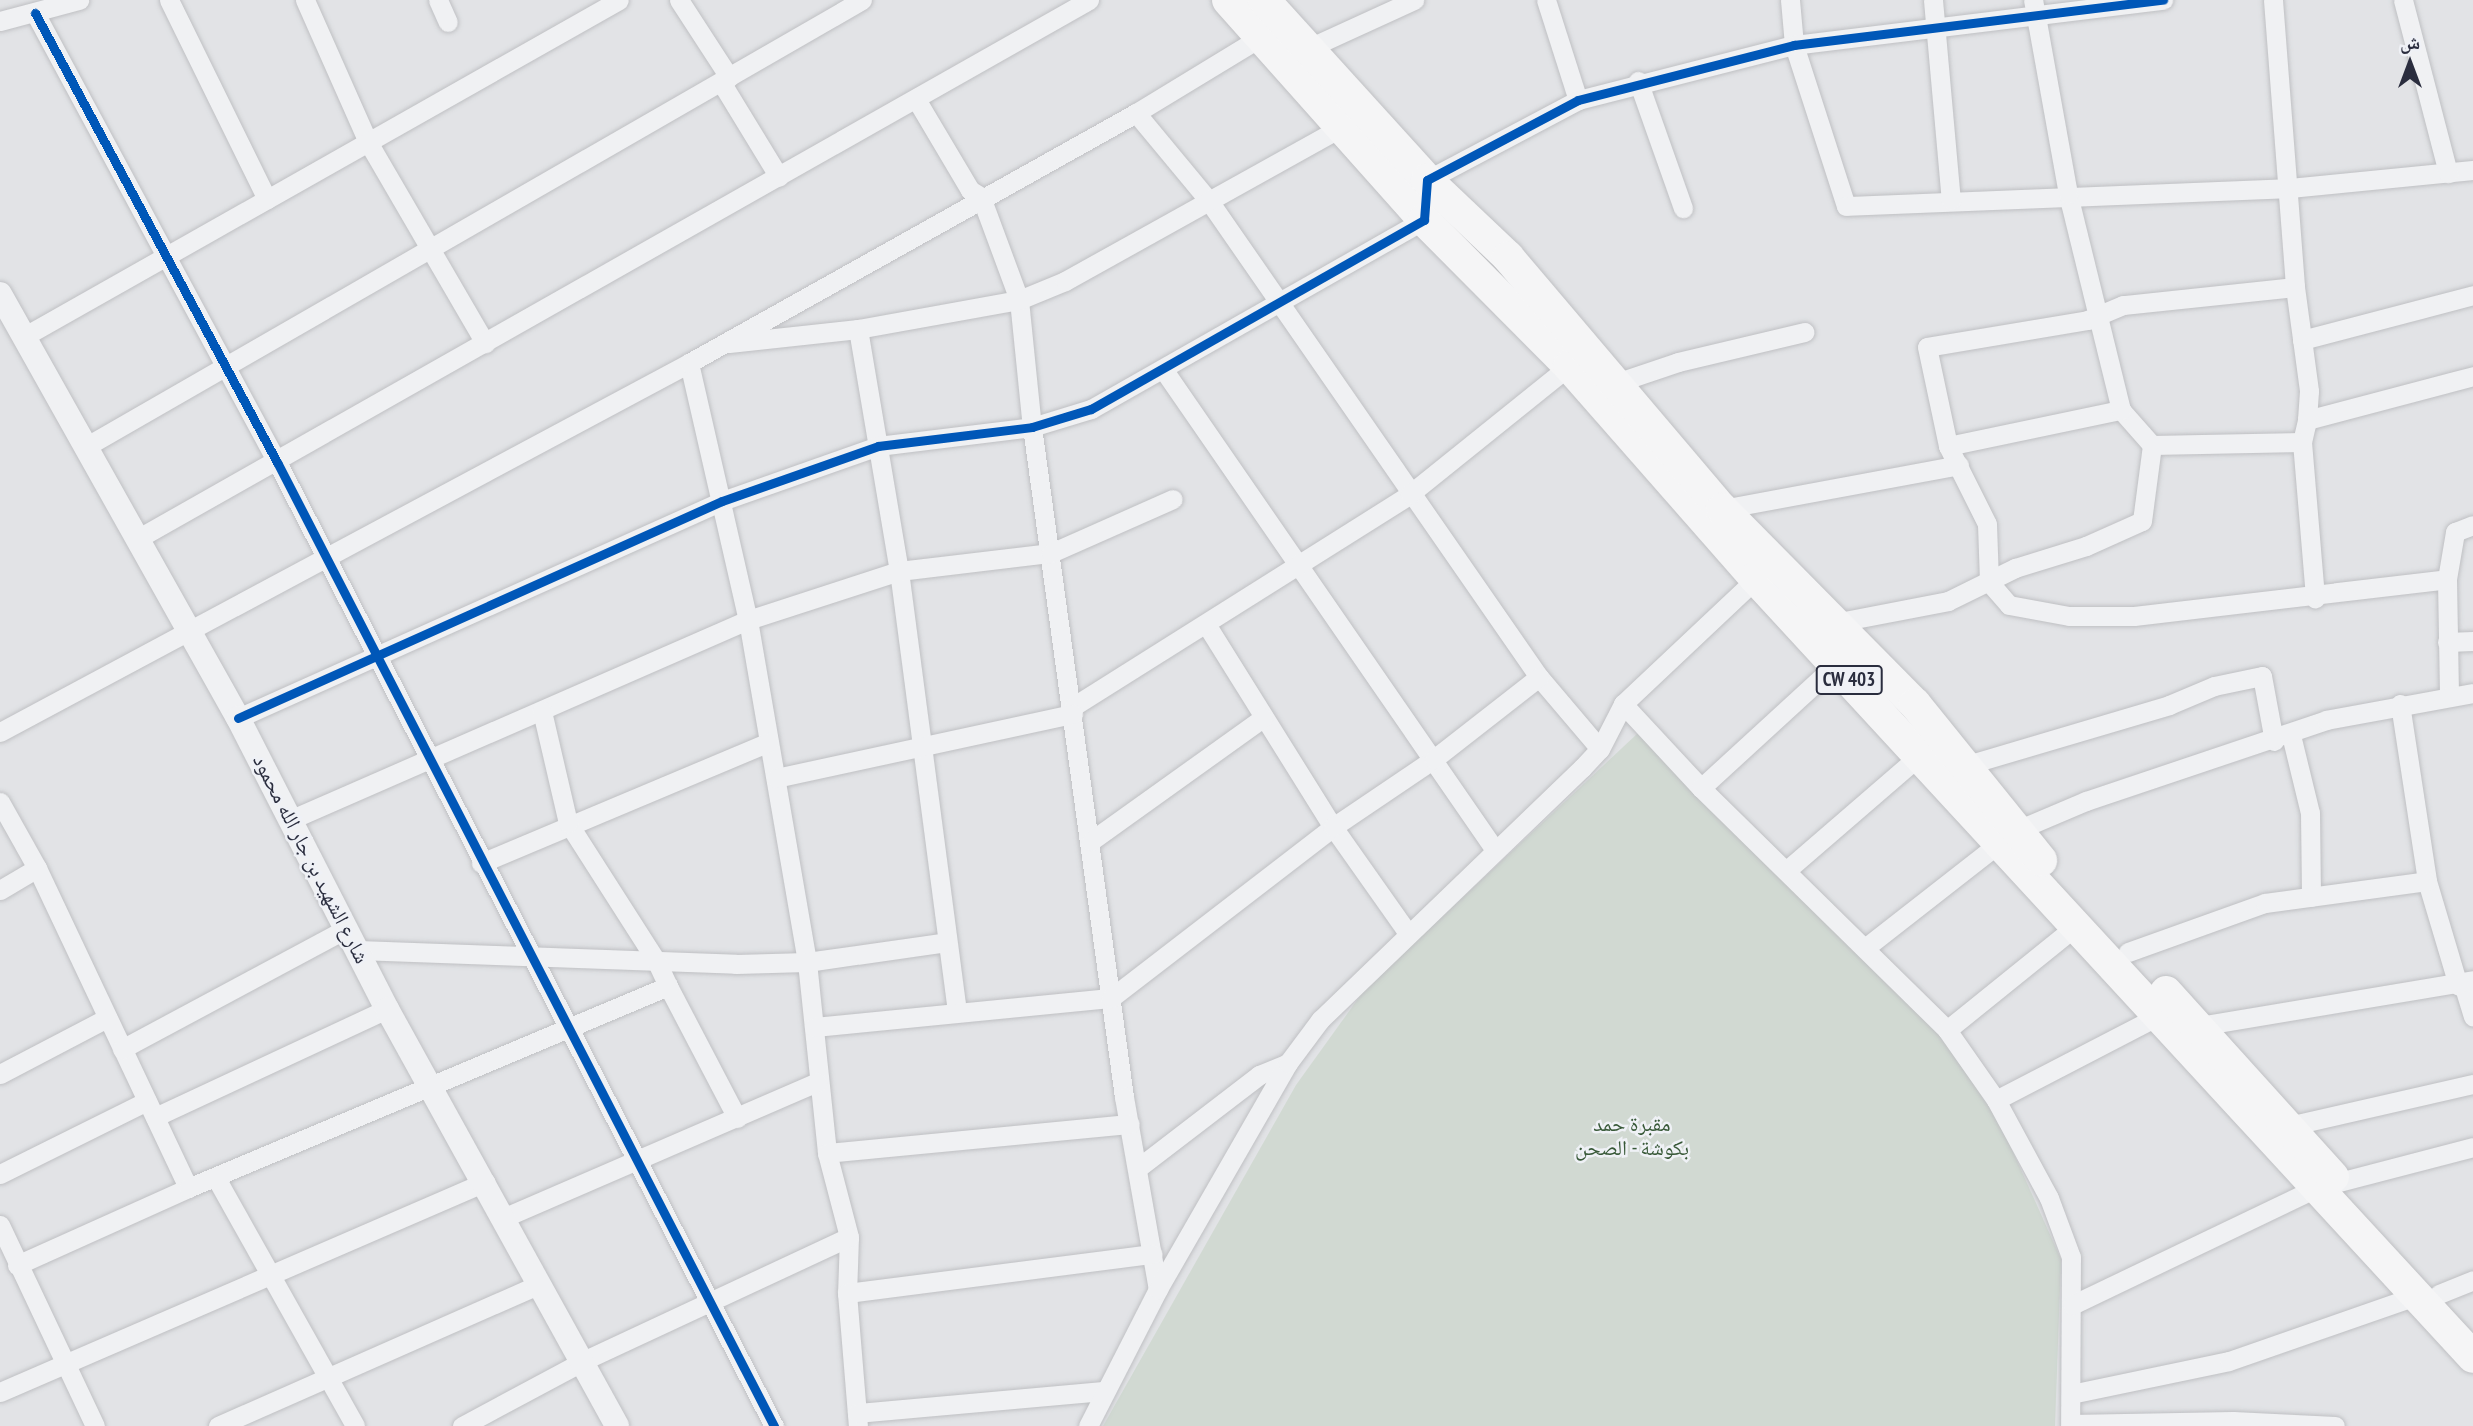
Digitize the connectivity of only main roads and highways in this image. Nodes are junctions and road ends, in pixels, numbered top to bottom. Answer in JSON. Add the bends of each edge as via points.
{"nodes":[{"id":1,"x":1228,"y":0,"type":"edge"},
{"id":2,"x":1264,"y":0,"type":"edge"},
{"id":3,"x":1765,"y":570,"type":"junction"},
{"id":4,"x":2006,"y":837,"type":"junction"},
{"id":5,"x":2327,"y":1186,"type":"junction"},
{"id":6,"x":2426,"y":1295,"type":"junction"},
{"id":7,"x":2473,"y":1326,"type":"edge"},
{"id":8,"x":2473,"y":1357,"type":"edge"}],
"edges":[{"from":1,"to":3,"type":"main road","number":"CW 403","via":[[1424,220]]},
{"from":2,"to":3,"type":"main road","number":"CW 403","via":[[1427,180],[1508,257],[1722,509]]},
{"from":3,"to":4,"type":"main road","number":"CW 403","via":[[1835,665],[1919,756]]},
{"from":3,"to":4,"type":"main road","number":"CW 403","via":[[1834,623],[1915,704],[1967,765]]},
{"from":4,"to":5,"type":"main road","number":"CW 403","via":[[2076,926]]},
{"from":4,"to":5,"type":"main road","number":"CW 403","via":[[2199,1026],[2289,1126]]},
{"from":5,"to":6,"type":"main road","number":"CW 403"},
{"from":6,"to":7,"type":"main road","number":"CW 403"},
{"from":6,"to":8,"type":"main road","number":"CW 403"}]}
